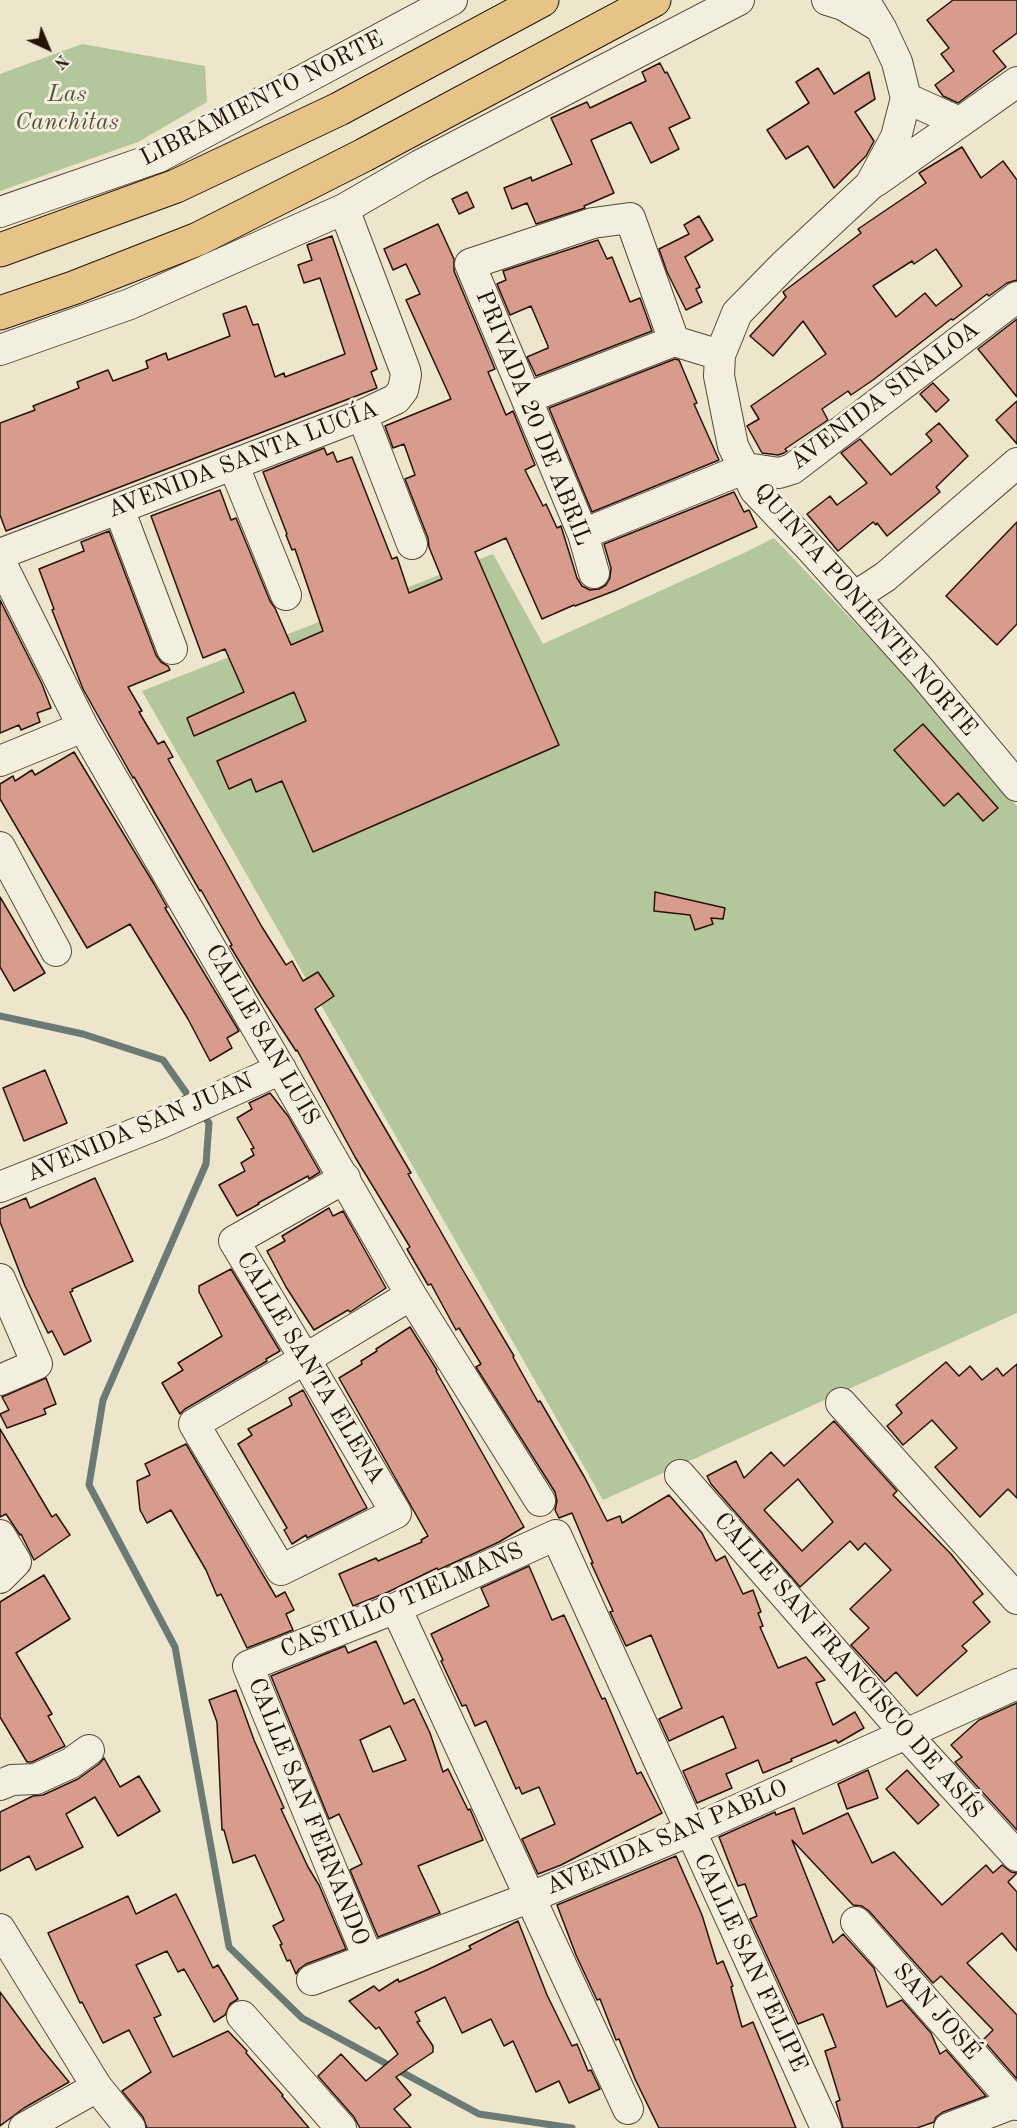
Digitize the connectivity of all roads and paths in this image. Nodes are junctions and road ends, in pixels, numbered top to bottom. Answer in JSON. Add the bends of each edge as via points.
{"nodes":[{"id":1,"x":452,"y":0,"type":"edge"},
{"id":2,"x":542,"y":0,"type":"edge"},
{"id":3,"x":654,"y":0,"type":"edge"},
{"id":4,"x":739,"y":0,"type":"edge"},
{"id":5,"x":827,"y":0,"type":"edge"},
{"id":6,"x":872,"y":9,"type":"edge"},
{"id":7,"x":1017,"y":82,"type":"edge"},
{"id":8,"x":906,"y":98,"type":"junction"},
{"id":9,"x":959,"y":122,"type":"junction"},
{"id":10,"x":870,"y":185,"type":"junction"},
{"id":11,"x":344,"y":209,"type":"junction"},
{"id":12,"x":0,"y":212,"type":"edge"},
{"id":13,"x":0,"y":250,"type":"edge"},
{"id":14,"x":1017,"y":297,"type":"edge"},
{"id":15,"x":0,"y":313,"type":"edge"},
{"id":16,"x":674,"y":341,"type":"junction"},
{"id":17,"x":0,"y":350,"type":"edge"},
{"id":18,"x":720,"y":355,"type":"junction"},
{"id":19,"x":527,"y":398,"type":"junction"},
{"id":20,"x":362,"y":414,"type":"junction"},
{"id":21,"x":1017,"y":462,"type":"edge"},
{"id":22,"x":233,"y":464,"type":"junction"},
{"id":23,"x":746,"y":468,"type":"junction"},
{"id":24,"x":119,"y":509,"type":"junction"},
{"id":25,"x":583,"y":534,"type":"junction"},
{"id":26,"x":412,"y":544,"type":"dead end"},
{"id":27,"x":0,"y":554,"type":"edge"},
{"id":28,"x":0,"y":561,"type":"edge"},
{"id":29,"x":594,"y":573,"type":"dead end"},
{"id":30,"x":286,"y":595,"type":"dead end"},
{"id":31,"x":854,"y":597,"type":"junction"},
{"id":32,"x":172,"y":649,"type":"dead end"},
{"id":33,"x":83,"y":727,"type":"junction"},
{"id":34,"x":0,"y":761,"type":"edge"},
{"id":35,"x":1017,"y":786,"type":"edge"},
{"id":36,"x":0,"y":847,"type":"edge"},
{"id":37,"x":56,"y":951,"type":"dead end"},
{"id":38,"x":281,"y":1069,"type":"junction"},
{"id":39,"x":345,"y":1178,"type":"junction"},
{"id":40,"x":0,"y":1188,"type":"edge"},
{"id":41,"x":0,"y":1279,"type":"edge"},
{"id":42,"x":411,"y":1295,"type":"junction"},
{"id":43,"x":305,"y":1359,"type":"junction"},
{"id":44,"x":0,"y":1380,"type":"edge"},
{"id":45,"x":841,"y":1403,"type":"dead end"},
{"id":46,"x":680,"y":1475,"type":"dead end"},
{"id":47,"x":540,"y":1501,"type":"dead end"},
{"id":48,"x":0,"y":1534,"type":"edge"},
{"id":49,"x":556,"y":1535,"type":"joint"},
{"id":50,"x":0,"y":1578,"type":"edge"},
{"id":51,"x":1017,"y":1599,"type":"edge"},
{"id":52,"x":396,"y":1608,"type":"junction"},
{"id":53,"x":248,"y":1666,"type":"joint"},
{"id":54,"x":1017,"y":1684,"type":"edge"},
{"id":55,"x":905,"y":1733,"type":"junction"},
{"id":56,"x":89,"y":1750,"type":"dead end"},
{"id":57,"x":4,"y":1776,"type":"edge"},
{"id":58,"x":690,"y":1831,"type":"junction"},
{"id":59,"x":1017,"y":1856,"type":"edge"},
{"id":60,"x":531,"y":1897,"type":"junction"},
{"id":61,"x":856,"y":1922,"type":"dead end"},
{"id":62,"x":0,"y":1929,"type":"edge"},
{"id":63,"x":368,"y":1958,"type":"junction"},
{"id":64,"x":312,"y":1980,"type":"dead end"},
{"id":65,"x":242,"y":2016,"type":"dead end"},
{"id":66,"x":97,"y":2087,"type":"junction"},
{"id":67,"x":1017,"y":2103,"type":"edge"},
{"id":68,"x":628,"y":2109,"type":"dead end"},
{"id":69,"x":24,"y":2128,"type":"edge"},
{"id":70,"x":130,"y":2128,"type":"edge"},
{"id":71,"x":341,"y":2128,"type":"edge"},
{"id":72,"x":826,"y":2128,"type":"edge"},
{"id":73,"x":949,"y":2128,"type":"edge"}],
"edges":[{"from":1,"to":12,"type":"street","name":"LIBRAMIENTO NORTE","via":[[159,157]]},
{"from":2,"to":13,"type":"highway","via":[[339,109],[176,186]]},
{"from":3,"to":15,"type":"highway","via":[[198,239]]},
{"from":4,"to":11,"type":"street","via":[[420,165]]},
{"from":5,"to":6,"type":"street"},
{"from":6,"to":8,"type":"street","name":"QUINTA PONIENTE NORTE","via":[[897,62]]},
{"from":7,"to":9,"type":"street"},
{"from":8,"to":9,"type":"street"},
{"from":8,"to":10,"type":"street","name":"QUINTA PONIENTE NORTE","via":[[896,137]]},
{"from":9,"to":10,"type":"street"},
{"from":10,"to":18,"type":"street","name":"QUINTA PONIENTE NORTE","via":[[737,313]]},
{"from":11,"to":17,"type":"street","via":[[130,304]]},
{"from":11,"to":20,"type":"street","name":"AVENIDA SANTA LUCÍA","via":[[406,375],[396,399]]},
{"from":14,"to":23,"type":"street","name":"AVENIDA SINALOA","via":[[800,464],[779,473]]},
{"from":16,"to":18,"type":"street"},
{"from":16,"to":19,"type":"street"},
{"from":16,"to":19,"type":"street","name":"PRIVADA 20 DE ABRIL","via":[[630,218],[593,223],[470,264]]},
{"from":18,"to":23,"type":"street","name":"QUINTA PONIENTE NORTE","via":[[719,376],[733,446]]},
{"from":19,"to":25,"type":"street","name":"PRIVADA 20 DE ABRIL"},
{"from":20,"to":22,"type":"street","name":"AVENIDA SANTA LUCÍA"},
{"from":20,"to":26,"type":"street"},
{"from":21,"to":31,"type":"street","via":[[885,577]]},
{"from":22,"to":24,"type":"street","name":"AVENIDA SANTA LUCÍA"},
{"from":22,"to":30,"type":"street"},
{"from":23,"to":25,"type":"street"},
{"from":23,"to":31,"type":"street","name":"QUINTA PONIENTE NORTE","via":[[755,490]]},
{"from":24,"to":27,"type":"street","name":"AVENIDA SANTA LUCÍA"},
{"from":24,"to":32,"type":"street"},
{"from":25,"to":29,"type":"street","name":"PRIVADA 20 DE ABRIL"},
{"from":28,"to":33,"type":"street","name":"CALLE SAN LUIS"},
{"from":31,"to":35,"type":"street","name":"QUINTA PONIENTE NORTE"},
{"from":33,"to":34,"type":"street"},
{"from":33,"to":38,"type":"street","name":"CALLE SAN LUIS"},
{"from":36,"to":37,"type":"street"},
{"from":38,"to":39,"type":"street","name":"CALLE SAN LUIS"},
{"from":38,"to":40,"type":"street","name":"AVENIDA SAN JUAN","via":[[159,1124]]},
{"from":39,"to":42,"type":"street","name":"CALLE SAN LUIS"},
{"from":39,"to":43,"type":"street","name":"CALLE SANTA ELENA","via":[[234,1240]]},
{"from":41,"to":44,"type":"street","via":[[37,1364]]},
{"from":42,"to":43,"type":"street"},
{"from":42,"to":47,"type":"street","name":"CALLE SAN LUIS"},
{"from":43,"to":43,"type":"street","name":"CALLE SANTA ELENA","via":[[396,1513],[280,1570],[194,1424]]},
{"from":45,"to":51,"type":"street"},
{"from":46,"to":55,"type":"street","name":"CALLE SAN FRANCISCO DE ASÍS"},
{"from":48,"to":50,"type":"street","via":[[16,1562]]},
{"from":49,"to":52,"type":"street","name":"CASTILLO TIELMANS"},
{"from":49,"to":58,"type":"street","name":"CALLE SAN FELIPE"},
{"from":52,"to":53,"type":"street","name":"CASTILLO TIELMANS"},
{"from":52,"to":60,"type":"street"},
{"from":53,"to":63,"type":"street","name":"CALLE SAN FERNANDO"},
{"from":54,"to":55,"type":"street","name":"AVENIDA SAN PABLO"},
{"from":55,"to":58,"type":"street","name":"AVENIDA SAN PABLO"},
{"from":55,"to":59,"type":"street","name":"CALLE SAN FRANCISCO DE ASÍS"},
{"from":56,"to":57,"type":"street","via":[[36,1779]]},
{"from":58,"to":60,"type":"street","name":"AVENIDA SAN PABLO"},
{"from":58,"to":72,"type":"street","name":"CALLE SAN FELIPE"},
{"from":60,"to":63,"type":"street","name":"AVENIDA SAN PABLO"},
{"from":60,"to":68,"type":"street"},
{"from":61,"to":67,"type":"street","name":"SAN JOSÉ"},
{"from":62,"to":66,"type":"street"},
{"from":63,"to":64,"type":"street","name":"AVENIDA SAN PABLO"},
{"from":65,"to":71,"type":"street"},
{"from":66,"to":69,"type":"street"},
{"from":66,"to":70,"type":"street"},
{"from":67,"to":73,"type":"street"}]}
